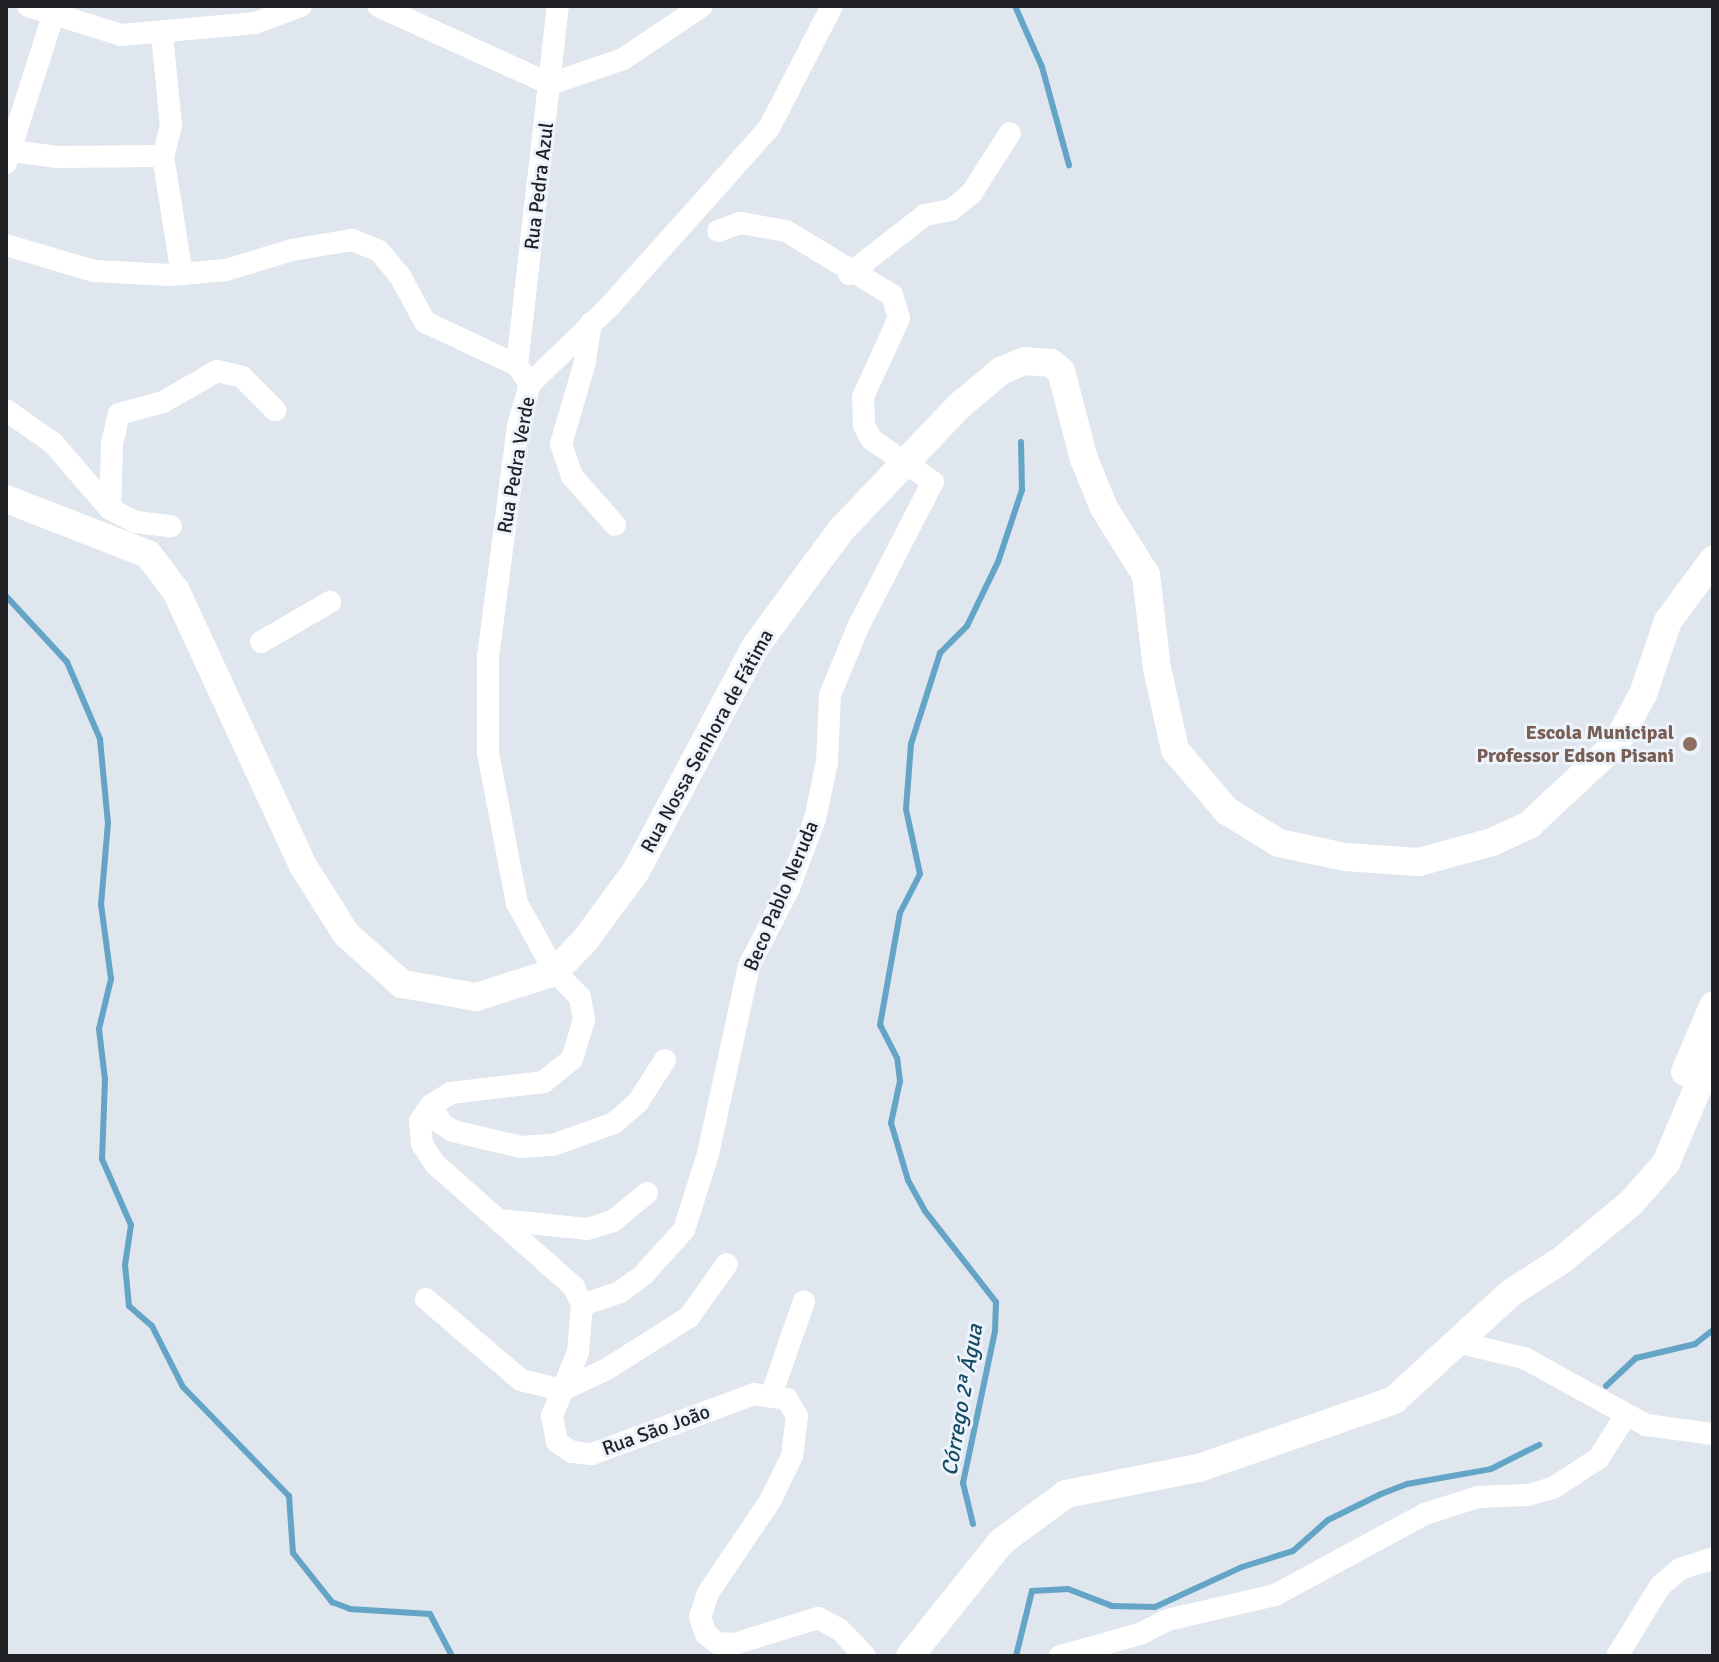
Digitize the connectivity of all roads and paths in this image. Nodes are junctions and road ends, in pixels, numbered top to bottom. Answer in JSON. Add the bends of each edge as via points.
{"nodes":[{"id":1,"x":28,"y":6,"type":"edge"},
{"id":2,"x":301,"y":6,"type":"edge"},
{"id":3,"x":378,"y":6,"type":"edge"},
{"id":4,"x":558,"y":6,"type":"edge"},
{"id":5,"x":702,"y":6,"type":"edge"},
{"id":6,"x":832,"y":6,"type":"edge"},
{"id":7,"x":53,"y":16,"type":"junction"},
{"id":8,"x":162,"y":34,"type":"junction"},
{"id":9,"x":550,"y":84,"type":"junction"},
{"id":10,"x":14,"y":104,"type":"edge"},
{"id":11,"x":1010,"y":133,"type":"dead end"},
{"id":12,"x":163,"y":156,"type":"junction"},
{"id":13,"x":9,"y":157,"type":"edge"},
{"id":14,"x":718,"y":231,"type":"dead end"},
{"id":15,"x":6,"y":245,"type":"edge"},
{"id":16,"x":182,"y":274,"type":"junction"},
{"id":17,"x":849,"y":274,"type":"junction"},
{"id":18,"x":591,"y":323,"type":"junction"},
{"id":19,"x":517,"y":365,"type":"junction"},
{"id":20,"x":530,"y":384,"type":"junction"},
{"id":21,"x":6,"y":410,"type":"edge"},
{"id":22,"x":275,"y":410,"type":"dead end"},
{"id":23,"x":906,"y":466,"type":"junction"},
{"id":24,"x":6,"y":499,"type":"edge"},
{"id":25,"x":110,"y":509,"type":"junction"},
{"id":26,"x":615,"y":525,"type":"dead end"},
{"id":27,"x":171,"y":526,"type":"dead end"},
{"id":28,"x":1713,"y":560,"type":"edge"},
{"id":29,"x":330,"y":602,"type":"dead end"},
{"id":30,"x":261,"y":642,"type":"dead end"},
{"id":31,"x":555,"y":972,"type":"junction"},
{"id":32,"x":1713,"y":1006,"type":"edge"},
{"id":33,"x":1713,"y":1052,"type":"edge"},
{"id":34,"x":665,"y":1060,"type":"dead end"},
{"id":35,"x":431,"y":1105,"type":"junction"},
{"id":36,"x":1658,"y":1159,"type":"junction"},
{"id":37,"x":647,"y":1193,"type":"dead end"},
{"id":38,"x":499,"y":1220,"type":"junction"},
{"id":39,"x":727,"y":1264,"type":"dead end"},
{"id":40,"x":426,"y":1299,"type":"dead end"},
{"id":41,"x":804,"y":1301,"type":"dead end"},
{"id":42,"x":582,"y":1305,"type":"junction"},
{"id":43,"x":1460,"y":1343,"type":"junction"},
{"id":44,"x":562,"y":1390,"type":"junction"},
{"id":45,"x":772,"y":1393,"type":"junction"},
{"id":46,"x":1625,"y":1416,"type":"junction"},
{"id":47,"x":1713,"y":1434,"type":"edge"},
{"id":48,"x":1713,"y":1558,"type":"edge"},
{"id":49,"x":865,"y":1656,"type":"edge"},
{"id":50,"x":910,"y":1656,"type":"edge"},
{"id":51,"x":1060,"y":1656,"type":"edge"},
{"id":52,"x":1617,"y":1656,"type":"edge"}],
"edges":[{"from":1,"to":7,"type":"street"},
{"from":2,"to":8,"type":"street","via":[[255,23]]},
{"from":3,"to":9,"type":"street"},
{"from":4,"to":9,"type":"street","name":"Rua Pedra Azul"},
{"from":5,"to":9,"type":"street","via":[[623,59]]},
{"from":6,"to":18,"type":"street","name":"Rua Pedra Verde","via":[[769,128]]},
{"from":7,"to":8,"type":"street","via":[[121,35]]},
{"from":7,"to":10,"type":"street"},
{"from":8,"to":12,"type":"street","via":[[171,125]]},
{"from":9,"to":19,"type":"street","name":"Rua Pedra Azul"},
{"from":10,"to":13,"type":"street"},
{"from":11,"to":17,"type":"street","via":[[971,194],[951,210],[925,215]]},
{"from":12,"to":13,"type":"street"},
{"from":12,"to":16,"type":"street"},
{"from":14,"to":17,"type":"street","via":[[740,223],[786,231]]},
{"from":15,"to":16,"type":"street","via":[[94,271]]},
{"from":16,"to":19,"type":"street","via":[[226,270],[292,250],[352,240],[379,251],[400,276],[425,322]]},
{"from":17,"to":23,"type":"street","via":[[892,295],[899,318],[863,397],[864,425],[871,439]]},
{"from":18,"to":20,"type":"street","name":"Rua Pedra Verde"},
{"from":18,"to":26,"type":"street","via":[[561,444],[572,476]]},
{"from":19,"to":20,"type":"street"},
{"from":20,"to":31,"type":"street","name":"Rua Pedra Verde","via":[[518,426],[488,657],[488,753],[517,903]]},
{"from":21,"to":25,"type":"street","via":[[53,443]]},
{"from":22,"to":25,"type":"street","via":[[242,377],[217,371],[163,402],[119,414],[112,444]]},
{"from":23,"to":28,"type":"street","name":"Rua Nossa Senhora de Fátima","via":[[959,406],[1001,371],[1024,361],[1051,363],[1061,371],[1084,459],[1104,508],[1146,575],[1157,668],[1175,750],[1227,811],[1279,843],[1345,857],[1419,862],[1492,842],[1529,825],[1616,744],[1643,694],[1668,621]]},
{"from":23,"to":31,"type":"street","name":"Rua Nossa Senhora de Fátima","via":[[841,530],[755,647],[619,900]]},
{"from":23,"to":42,"type":"street","name":"Beco Pablo Neruda","via":[[933,482],[858,627],[830,695],[827,762],[815,819],[789,888],[749,966],[708,1154],[684,1230],[620,1292]]},
{"from":24,"to":31,"type":"street","via":[[148,554],[176,591],[200,639],[302,864],[346,934],[402,984],[476,997]]},
{"from":25,"to":27,"type":"street","via":[[136,522]]},
{"from":29,"to":30,"type":"street"},
{"from":31,"to":35,"type":"street","via":[[580,997],[584,1020],[572,1059],[544,1082],[451,1093]]},
{"from":32,"to":36,"type":"street"},
{"from":33,"to":36,"type":"street"},
{"from":34,"to":35,"type":"street","via":[[638,1102],[614,1123],[553,1145],[521,1147],[453,1131]]},
{"from":35,"to":38,"type":"street","via":[[420,1121],[422,1144],[435,1164]]},
{"from":36,"to":43,"type":"street","via":[[1626,1208],[1512,1292]]},
{"from":37,"to":38,"type":"street","via":[[613,1221],[587,1229]]},
{"from":38,"to":42,"type":"street","via":[[574,1287]]},
{"from":39,"to":44,"type":"street","via":[[689,1317],[619,1362]]},
{"from":40,"to":44,"type":"street","via":[[521,1380]]},
{"from":41,"to":45,"type":"street"},
{"from":42,"to":44,"type":"street","name":"Rua São João","via":[[584,1327]]},
{"from":43,"to":46,"type":"street","via":[[1524,1358]]},
{"from":43,"to":50,"type":"street","via":[[1394,1400],[1199,1468],[1066,1494],[1001,1542]]},
{"from":44,"to":45,"type":"street","name":"Rua São João","via":[[552,1416],[557,1442],[572,1452],[592,1454],[754,1394]]},
{"from":45,"to":49,"type":"street","via":[[787,1399],[797,1416],[792,1456],[770,1501],[708,1593],[700,1617],[706,1634],[717,1643],[734,1644],[818,1618],[839,1629]]},
{"from":46,"to":47,"type":"street","via":[[1671,1432]]},
{"from":46,"to":51,"type":"street","via":[[1599,1458],[1553,1488],[1478,1497],[1425,1514],[1275,1595],[1167,1620],[1140,1634]]},
{"from":48,"to":52,"type":"street","via":[[1680,1569],[1660,1586]]}]}
